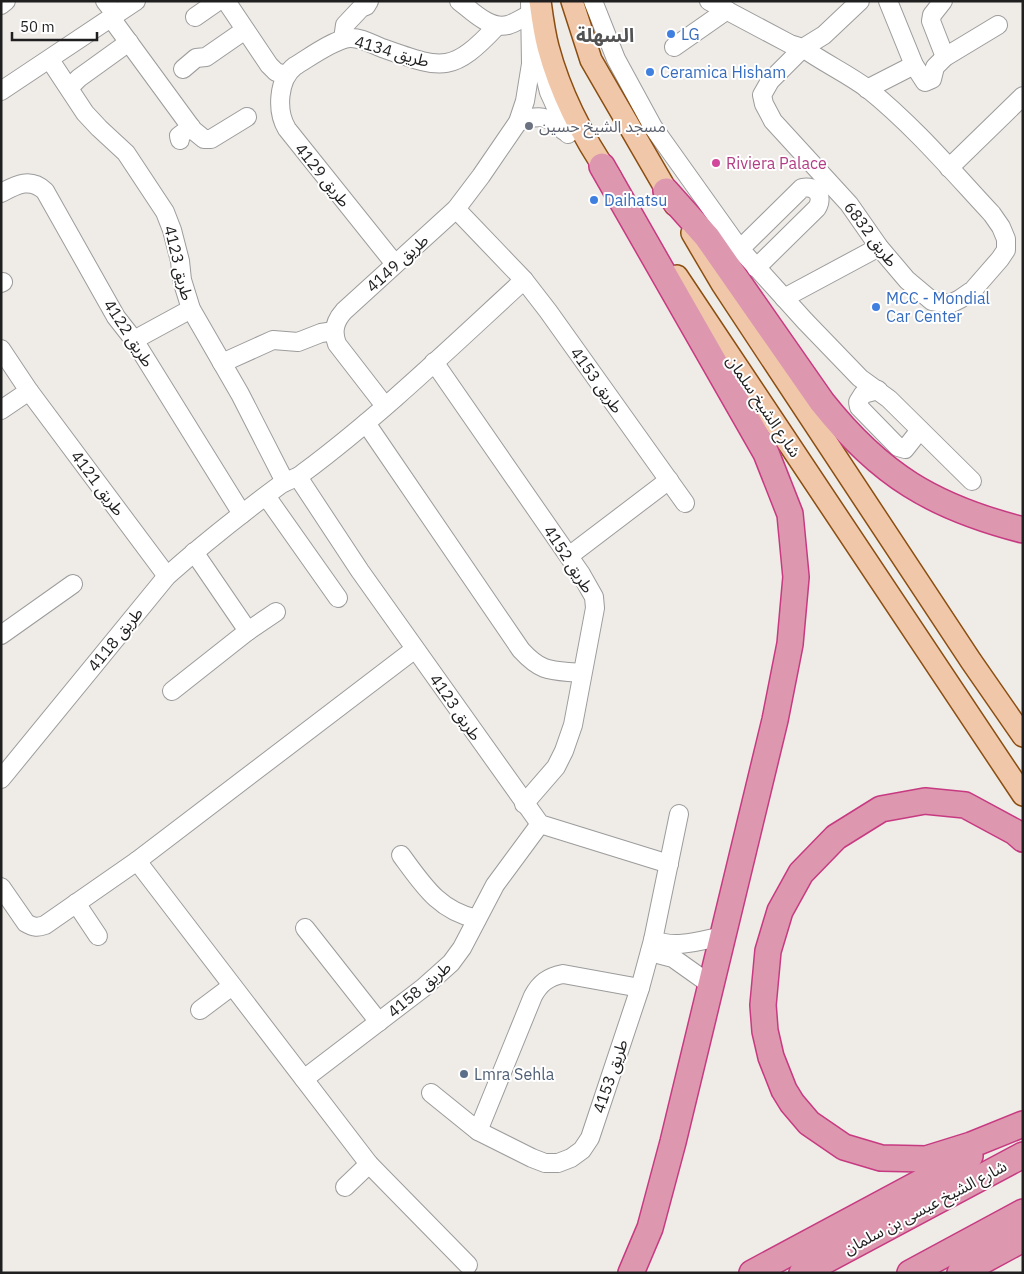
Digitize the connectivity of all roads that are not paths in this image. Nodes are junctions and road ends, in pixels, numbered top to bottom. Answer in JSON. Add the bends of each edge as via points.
{"nodes":[{"id":1,"x":6,"y":1,"type":"edge"},
{"id":2,"x":136,"y":1,"type":"edge"},
{"id":3,"x":218,"y":1,"type":"edge"},
{"id":4,"x":226,"y":1,"type":"edge"},
{"id":5,"x":369,"y":1,"type":"edge"},
{"id":6,"x":460,"y":1,"type":"edge"},
{"id":7,"x":572,"y":1,"type":"edge"},
{"id":8,"x":592,"y":1,"type":"edge"},
{"id":9,"x":709,"y":1,"type":"edge"},
{"id":10,"x":860,"y":1,"type":"edge"},
{"id":11,"x":888,"y":1,"type":"edge"},
{"id":12,"x":943,"y":1,"type":"edge"},
{"id":13,"x":1,"y":5,"type":"edge"},
{"id":14,"x":532,"y":6,"type":"edge"},
{"id":15,"x":727,"y":10,"type":"junction"},
{"id":16,"x":111,"y":11,"type":"edge"},
{"id":17,"x":196,"y":17,"type":"dead end"},
{"id":18,"x":998,"y":25,"type":"dead end"},
{"id":19,"x":497,"y":26,"type":"junction"},
{"id":20,"x":245,"y":30,"type":"junction"},
{"id":21,"x":344,"y":39,"type":"junction"},
{"id":22,"x":129,"y":42,"type":"junction"},
{"id":23,"x":674,"y":47,"type":"dead end"},
{"id":24,"x":803,"y":48,"type":"junction"},
{"id":25,"x":945,"y":57,"type":"junction"},
{"id":26,"x":50,"y":60,"type":"junction"},
{"id":27,"x":914,"y":65,"type":"junction"},
{"id":28,"x":183,"y":69,"type":"dead end"},
{"id":29,"x":286,"y":76,"type":"junction"},
{"id":30,"x":69,"y":88,"type":"junction"},
{"id":31,"x":867,"y":89,"type":"junction"},
{"id":32,"x":1,"y":91,"type":"edge"},
{"id":33,"x":1023,"y":96,"type":"edge"},
{"id":34,"x":247,"y":117,"type":"dead end"},
{"id":35,"x":518,"y":122,"type":"junction"},
{"id":36,"x":568,"y":134,"type":"junction"},
{"id":37,"x":599,"y":161,"type":"junction"},
{"id":38,"x":949,"y":168,"type":"junction"},
{"id":39,"x":666,"y":191,"type":"joint"},
{"id":40,"x":1,"y":194,"type":"edge"},
{"id":41,"x":456,"y":209,"type":"junction"},
{"id":42,"x":879,"y":247,"type":"junction"},
{"id":43,"x":395,"y":264,"type":"junction"},
{"id":44,"x":740,"y":267,"type":"junction"},
{"id":45,"x":524,"y":280,"type":"junction"},
{"id":46,"x":784,"y":298,"type":"junction"},
{"id":47,"x":191,"y":308,"type":"junction"},
{"id":48,"x":334,"y":331,"type":"junction"},
{"id":49,"x":134,"y":340,"type":"junction"},
{"id":50,"x":1,"y":348,"type":"edge"},
{"id":51,"x":434,"y":362,"type":"junction"},
{"id":52,"x":222,"y":363,"type":"junction"},
{"id":53,"x":878,"y":390,"type":"junction"},
{"id":54,"x":29,"y":391,"type":"junction"},
{"id":55,"x":385,"y":406,"type":"junction"},
{"id":56,"x":1,"y":410,"type":"edge"},
{"id":57,"x":366,"y":423,"type":"junction"},
{"id":58,"x":920,"y":430,"type":"junction"},
{"id":59,"x":291,"y":479,"type":"junction"},
{"id":60,"x":669,"y":480,"type":"junction"},
{"id":61,"x":972,"y":481,"type":"dead end"},
{"id":62,"x":266,"y":496,"type":"junction"},
{"id":63,"x":685,"y":503,"type":"dead end"},
{"id":64,"x":242,"y":514,"type":"junction"},
{"id":65,"x":1023,"y":530,"type":"edge"},
{"id":66,"x":194,"y":552,"type":"junction"},
{"id":67,"x":569,"y":556,"type":"junction"},
{"id":68,"x":167,"y":576,"type":"junction"},
{"id":69,"x":72,"y":584,"type":"dead end"},
{"id":70,"x":338,"y":598,"type":"dead end"},
{"id":71,"x":276,"y":612,"type":"dead end"},
{"id":72,"x":3,"y":629,"type":"edge"},
{"id":73,"x":248,"y":631,"type":"junction"},
{"id":74,"x":415,"y":649,"type":"junction"},
{"id":75,"x":582,"y":673,"type":"junction"},
{"id":76,"x":172,"y":691,"type":"dead end"},
{"id":77,"x":1023,"y":736,"type":"edge"},
{"id":78,"x":1,"y":779,"type":"edge"},
{"id":79,"x":1023,"y":795,"type":"edge"},
{"id":80,"x":524,"y":804,"type":"junction"},
{"id":81,"x":679,"y":814,"type":"dead end"},
{"id":82,"x":540,"y":824,"type":"junction"},
{"id":83,"x":1023,"y":839,"type":"edge"},
{"id":84,"x":401,"y":856,"type":"dead end"},
{"id":85,"x":137,"y":861,"type":"junction"},
{"id":86,"x":669,"y":864,"type":"junction"},
{"id":87,"x":1,"y":887,"type":"edge"},
{"id":88,"x":76,"y":903,"type":"junction"},
{"id":89,"x":477,"y":919,"type":"junction"},
{"id":90,"x":306,"y":928,"type":"dead end"},
{"id":91,"x":98,"y":936,"type":"dead end"},
{"id":92,"x":723,"y":936,"type":"junction"},
{"id":93,"x":651,"y":946,"type":"junction"},
{"id":94,"x":711,"y":985,"type":"junction"},
{"id":95,"x":232,"y":986,"type":"junction"},
{"id":96,"x":640,"y":988,"type":"junction"},
{"id":97,"x":200,"y":1010,"type":"dead end"},
{"id":98,"x":380,"y":1022,"type":"junction"},
{"id":99,"x":304,"y":1079,"type":"junction"},
{"id":100,"x":431,"y":1094,"type":"dead end"},
{"id":101,"x":1023,"y":1125,"type":"edge"},
{"id":102,"x":478,"y":1131,"type":"junction"},
{"id":103,"x":1023,"y":1155,"type":"edge"},
{"id":104,"x":370,"y":1164,"type":"junction"},
{"id":105,"x":345,"y":1187,"type":"dead end"},
{"id":106,"x":1023,"y":1212,"type":"edge"},
{"id":107,"x":1023,"y":1239,"type":"edge"},
{"id":108,"x":468,"y":1265,"type":"dead end"},
{"id":109,"x":631,"y":1273,"type":"edge"},
{"id":110,"x":752,"y":1273,"type":"edge"},
{"id":111,"x":802,"y":1273,"type":"edge"},
{"id":112,"x":910,"y":1273,"type":"edge"},
{"id":113,"x":960,"y":1273,"type":"edge"}],
"edges":[{"from":1,"to":13,"type":"street"},
{"from":2,"to":16,"type":"street"},
{"from":3,"to":17,"type":"street"},
{"from":4,"to":20,"type":"street"},
{"from":5,"to":21,"type":"street","via":[[345,24]]},
{"from":6,"to":19,"type":"street"},
{"from":7,"to":39,"type":"main road","via":[[591,60]]},
{"from":8,"to":44,"type":"street","via":[[616,59],[653,127]]},
{"from":9,"to":15,"type":"street"},
{"from":10,"to":24,"type":"street","via":[[824,35]]},
{"from":11,"to":27,"type":"street"},
{"from":12,"to":25,"type":"street","via":[[932,15],[932,21]]},
{"from":14,"to":19,"type":"street","via":[[507,26]]},
{"from":14,"to":35,"type":"street","name":"طريق 4149","via":[[530,73]]},
{"from":14,"to":36,"type":"street","via":[[543,74]]},
{"from":14,"to":37,"type":"main road","name":"شارع الشيخ سلمان","via":[[559,77]]},
{"from":15,"to":23,"type":"street"},
{"from":15,"to":24,"type":"street"},
{"from":16,"to":22,"type":"street"},
{"from":16,"to":26,"type":"street"},
{"from":18,"to":25,"type":"street"},
{"from":19,"to":21,"type":"street","name":"طريق 4134","via":[[468,54],[442,64],[427,63],[357,39]]},
{"from":20,"to":28,"type":"street"},
{"from":20,"to":29,"type":"street","via":[[272,68]]},
{"from":21,"to":29,"type":"street","name":"طريق 4134","via":[[295,66]]},
{"from":22,"to":30,"type":"street"},
{"from":22,"to":34,"type":"street","via":[[156,92],[186,134],[211,139]]},
{"from":24,"to":31,"type":"street","name":"طريق 6832"},
{"from":24,"to":42,"type":"street","name":"طريق 6832","via":[[770,81],[762,95],[764,104],[773,121],[849,204]]},
{"from":25,"to":27,"type":"street","via":[[936,64],[933,78],[927,82],[923,81]]},
{"from":26,"to":30,"type":"street","name":"طريق 4123"},
{"from":26,"to":32,"type":"street"},
{"from":27,"to":31,"type":"street"},
{"from":29,"to":43,"type":"street","name":"طريق 4129","via":[[282,84],[281,108],[284,125]]},
{"from":30,"to":47,"type":"street","name":"طريق 4123","via":[[98,128],[126,153],[164,212],[172,230]]},
{"from":31,"to":38,"type":"street","name":"طريق 6832","via":[[912,128]]},
{"from":33,"to":38,"type":"street"},
{"from":35,"to":36,"type":"street","via":[[539,116],[555,122]]},
{"from":35,"to":41,"type":"street","name":"طريق 4149"},
{"from":36,"to":37,"type":"street"},
{"from":37,"to":79,"type":"main road","name":"شارع الشيخ سلمان"},
{"from":37,"to":92,"type":"highway","via":[[766,453],[790,514],[796,577],[790,644]]},
{"from":38,"to":42,"type":"street","name":"طريق 6832","via":[[992,214],[1006,239],[1006,250],[984,278],[973,290],[950,304],[932,301],[907,280]]},
{"from":39,"to":44,"type":"highway","via":[[707,237]]},
{"from":40,"to":49,"type":"street","name":"طريق 4122","via":[[26,183],[45,191],[116,317]]},
{"from":41,"to":43,"type":"street","name":"طريق 4149"},
{"from":41,"to":45,"type":"street","name":"طريق 4153"},
{"from":42,"to":46,"type":"street"},
{"from":43,"to":48,"type":"street","name":"طريق 4149","via":[[339,316]]},
{"from":44,"to":46,"type":"street"},
{"from":44,"to":65,"type":"highway","via":[[822,402],[879,462],[911,486],[945,504]]},
{"from":44,"to":77,"type":"main road","name":"شارع الشيخ سلمان","via":[[970,661]]},
{"from":45,"to":51,"type":"street"},
{"from":45,"to":60,"type":"street","name":"طريق 4153"},
{"from":46,"to":53,"type":"street","via":[[860,378]]},
{"from":47,"to":49,"type":"street"},
{"from":47,"to":52,"type":"street","name":"طريق 4123"},
{"from":48,"to":52,"type":"street","via":[[298,342],[273,340]]},
{"from":48,"to":55,"type":"street","via":[[340,350]]},
{"from":49,"to":64,"type":"street","name":"طريق 4122"},
{"from":50,"to":54,"type":"street","name":"طريق 4121"},
{"from":51,"to":55,"type":"street"},
{"from":51,"to":67,"type":"street","name":"طريق 4152"},
{"from":52,"to":59,"type":"street","name":"طريق 4123"},
{"from":53,"to":58,"type":"street"},
{"from":53,"to":58,"type":"street","via":[[859,397],[858,407],[898,447],[908,447]]},
{"from":54,"to":56,"type":"street"},
{"from":54,"to":68,"type":"street","name":"طريق 4121"},
{"from":55,"to":57,"type":"street"},
{"from":57,"to":59,"type":"street"},
{"from":57,"to":75,"type":"street","via":[[521,650],[543,668]]},
{"from":58,"to":61,"type":"street"},
{"from":59,"to":62,"type":"street"},
{"from":59,"to":74,"type":"street","name":"طريق 4123"},
{"from":60,"to":63,"type":"street","name":"طريق 4153"},
{"from":60,"to":67,"type":"street"},
{"from":62,"to":64,"type":"street"},
{"from":62,"to":70,"type":"street"},
{"from":64,"to":66,"type":"street","name":"طريق 4118"},
{"from":66,"to":68,"type":"street","name":"طريق 4118"},
{"from":66,"to":73,"type":"street"},
{"from":67,"to":75,"type":"street","name":"طريق 4152","via":[[594,598],[595,608]]},
{"from":68,"to":78,"type":"street","name":"طريق 4118"},
{"from":69,"to":72,"type":"street"},
{"from":71,"to":73,"type":"street"},
{"from":73,"to":76,"type":"street"},
{"from":74,"to":80,"type":"street","name":"طريق 4123"},
{"from":74,"to":85,"type":"street"},
{"from":75,"to":80,"type":"street","name":"طريق 4152","via":[[573,725],[564,751],[556,767]]},
{"from":80,"to":82,"type":"street","name":"طريق 4123"},
{"from":81,"to":86,"type":"street","name":"طريق 4153"},
{"from":82,"to":86,"type":"street"},
{"from":82,"to":89,"type":"street","name":"طريق 4158","via":[[504,871]]},
{"from":83,"to":101,"type":"highway","via":[[965,805],[925,801],[881,810],[836,837],[801,873],[780,911],[768,951],[763,1005],[771,1057],[784,1090],[809,1123],[844,1147],[881,1158],[926,1159]]},
{"from":84,"to":89,"type":"street","via":[[420,882],[450,910]]},
{"from":85,"to":88,"type":"street"},
{"from":85,"to":95,"type":"street"},
{"from":86,"to":93,"type":"street","name":"طريق 4153"},
{"from":87,"to":88,"type":"street","via":[[26,923],[32,926],[45,925]]},
{"from":88,"to":91,"type":"street"},
{"from":89,"to":98,"type":"street","name":"طريق 4158","via":[[450,963]]},
{"from":90,"to":98,"type":"street"},
{"from":92,"to":93,"type":"street","via":[[677,945],[661,943]]},
{"from":92,"to":94,"type":"highway"},
{"from":93,"to":94,"type":"street"},
{"from":93,"to":96,"type":"street","name":"طريق 4153"},
{"from":94,"to":109,"type":"highway","via":[[650,1228]]},
{"from":95,"to":97,"type":"street"},
{"from":95,"to":99,"type":"street"},
{"from":96,"to":102,"type":"street","via":[[563,974],[553,976],[538,987]]},
{"from":96,"to":102,"type":"street","name":"طريق 4153","via":[[590,1138],[582,1150],[558,1163],[545,1163]]},
{"from":98,"to":99,"type":"street","name":"طريق 4158"},
{"from":99,"to":104,"type":"street"},
{"from":100,"to":102,"type":"street"},
{"from":101,"to":110,"type":"highway"},
{"from":103,"to":111,"type":"highway","name":"شارع الشيخ عيسى بن سلمان"},
{"from":104,"to":105,"type":"street"},
{"from":104,"to":108,"type":"street"},
{"from":106,"to":112,"type":"highway"},
{"from":107,"to":113,"type":"highway"}]}
